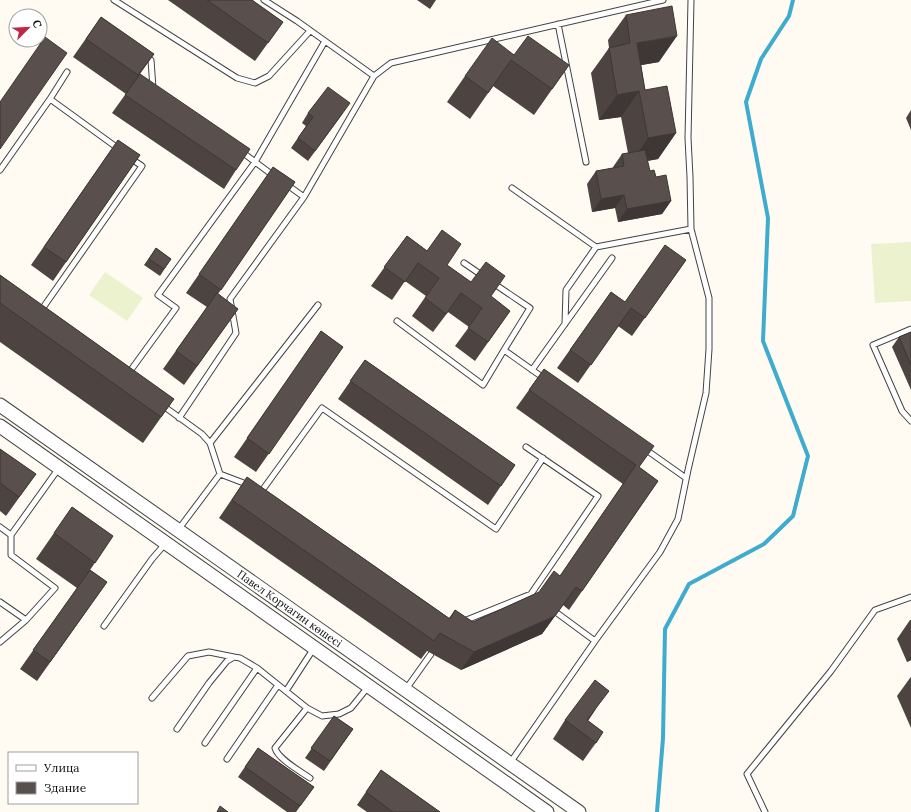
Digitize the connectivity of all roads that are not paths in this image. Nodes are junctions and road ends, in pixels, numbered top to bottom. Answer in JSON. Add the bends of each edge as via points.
{"nodes":[{"id":1,"x":114,"y":0,"type":"edge"},
{"id":2,"x":264,"y":0,"type":"edge"},
{"id":3,"x":663,"y":0,"type":"edge"},
{"id":4,"x":691,"y":0,"type":"edge"},
{"id":5,"x":558,"y":24,"type":"junction"},
{"id":6,"x":310,"y":31,"type":"junction"},
{"id":7,"x":325,"y":41,"type":"junction"},
{"id":8,"x":138,"y":51,"type":"edge"},
{"id":9,"x":66,"y":72,"type":"edge"},
{"id":10,"x":374,"y":76,"type":"junction"},
{"id":11,"x":159,"y":92,"type":"edge"},
{"id":12,"x":50,"y":99,"type":"junction"},
{"id":13,"x":236,"y":148,"type":"edge"},
{"id":14,"x":255,"y":162,"type":"junction"},
{"id":15,"x":586,"y":162,"type":"dead end"},
{"id":16,"x":0,"y":170,"type":"edge"},
{"id":17,"x":512,"y":188,"type":"dead end"},
{"id":18,"x":304,"y":197,"type":"junction"},
{"id":19,"x":692,"y":229,"type":"junction"},
{"id":20,"x":596,"y":247,"type":"junction"},
{"id":21,"x":612,"y":258,"type":"dead end"},
{"id":22,"x":464,"y":263,"type":"dead end"},
{"id":23,"x":318,"y":305,"type":"dead end"},
{"id":24,"x":38,"y":316,"type":"edge"},
{"id":25,"x":397,"y":321,"type":"dead end"},
{"id":26,"x":565,"y":324,"type":"junction"},
{"id":27,"x":911,"y":329,"type":"edge"},
{"id":28,"x":504,"y":350,"type":"junction"},
{"id":29,"x":532,"y":370,"type":"junction"},
{"id":30,"x":125,"y":378,"type":"edge"},
{"id":31,"x":551,"y":384,"type":"edge"},
{"id":32,"x":155,"y":400,"type":"edge"},
{"id":33,"x":0,"y":405,"type":"edge"},
{"id":34,"x":179,"y":418,"type":"junction"},
{"id":35,"x":911,"y":422,"type":"edge"},
{"id":36,"x":0,"y":426,"type":"edge"},
{"id":37,"x":210,"y":443,"type":"junction"},
{"id":38,"x":526,"y":447,"type":"dead end"},
{"id":39,"x":641,"y":447,"type":"edge"},
{"id":40,"x":69,"y":453,"type":"junction"},
{"id":41,"x":543,"y":458,"type":"junction"},
{"id":42,"x":59,"y":468,"type":"junction"},
{"id":43,"x":220,"y":474,"type":"junction"},
{"id":44,"x":686,"y":478,"type":"junction"},
{"id":45,"x":260,"y":492,"type":"junction"},
{"id":46,"x":267,"y":497,"type":"edge"},
{"id":47,"x":0,"y":527,"type":"edge"},
{"id":48,"x":178,"y":530,"type":"junction"},
{"id":49,"x":11,"y":535,"type":"junction"},
{"id":50,"x":165,"y":543,"type":"junction"},
{"id":51,"x":911,"y":597,"type":"edge"},
{"id":52,"x":0,"y":602,"type":"edge"},
{"id":53,"x":557,"y":613,"type":"edge"},
{"id":54,"x":299,"y":615,"type":"junction"},
{"id":55,"x":26,"y":620,"type":"junction"},
{"id":56,"x":458,"y":623,"type":"edge"},
{"id":57,"x":104,"y":626,"type":"dead end"},
{"id":58,"x":289,"y":630,"type":"junction"},
{"id":59,"x":595,"y":641,"type":"junction"},
{"id":60,"x":0,"y":642,"type":"edge"},
{"id":61,"x":315,"y":648,"type":"junction"},
{"id":62,"x":431,"y":654,"type":"edge"},
{"id":63,"x":234,"y":658,"type":"junction"},
{"id":64,"x":256,"y":668,"type":"junction"},
{"id":65,"x":278,"y":685,"type":"junction"},
{"id":66,"x":369,"y":686,"type":"junction"},
{"id":67,"x":406,"y":690,"type":"junction"},
{"id":68,"x":286,"y":691,"type":"junction"},
{"id":69,"x":152,"y":698,"type":"dead end"},
{"id":70,"x":307,"y":708,"type":"junction"},
{"id":71,"x":177,"y":729,"type":"dead end"},
{"id":72,"x":205,"y":743,"type":"dead end"},
{"id":73,"x":227,"y":759,"type":"dead end"},
{"id":74,"x":509,"y":763,"type":"junction"},
{"id":75,"x":310,"y":778,"type":"dead end"},
{"id":76,"x":547,"y":812,"type":"edge"},
{"id":77,"x":580,"y":812,"type":"edge"},
{"id":78,"x":765,"y":812,"type":"edge"}],
"edges":[{"from":1,"to":6,"type":"lane","via":[[237,78],[255,83],[269,76]]},
{"from":2,"to":6,"type":"lane"},
{"from":3,"to":5,"type":"lane"},
{"from":4,"to":19,"type":"lane","via":[[688,138]]},
{"from":5,"to":10,"type":"lane","via":[[391,63]]},
{"from":5,"to":15,"type":"lane"},
{"from":6,"to":7,"type":"lane"},
{"from":7,"to":10,"type":"lane"},
{"from":7,"to":14,"type":"lane"},
{"from":8,"to":11,"type":"lane","via":[[151,60],[153,88]]},
{"from":9,"to":12,"type":"lane"},
{"from":10,"to":18,"type":"lane"},
{"from":12,"to":16,"type":"lane"},
{"from":12,"to":24,"type":"lane","via":[[142,166]]},
{"from":13,"to":14,"type":"lane"},
{"from":14,"to":18,"type":"lane"},
{"from":14,"to":30,"type":"lane","via":[[158,295],[176,308]]},
{"from":17,"to":20,"type":"lane"},
{"from":18,"to":34,"type":"lane","via":[[230,299],[236,333]]},
{"from":19,"to":20,"type":"lane"},
{"from":19,"to":44,"type":"lane","via":[[709,298],[709,349],[706,393]]},
{"from":20,"to":26,"type":"lane","via":[[566,290]]},
{"from":21,"to":26,"type":"lane"},
{"from":22,"to":28,"type":"lane","via":[[530,308]]},
{"from":23,"to":37,"type":"lane"},
{"from":25,"to":28,"type":"lane","via":[[483,385]]},
{"from":26,"to":29,"type":"lane"},
{"from":27,"to":35,"type":"lane","via":[[873,345],[902,411]]},
{"from":28,"to":29,"type":"lane"},
{"from":29,"to":31,"type":"lane"},
{"from":32,"to":34,"type":"lane"},
{"from":33,"to":40,"type":"street","name":"Павел Корчагин көшесі"},
{"from":34,"to":37,"type":"lane"},
{"from":36,"to":42,"type":"street","name":"Павел Корчагин көшесі"},
{"from":37,"to":43,"type":"lane"},
{"from":38,"to":41,"type":"lane"},
{"from":39,"to":44,"type":"lane"},
{"from":40,"to":42,"type":"street"},
{"from":40,"to":48,"type":"street","name":"Павел Корчагин көшесі"},
{"from":41,"to":45,"type":"lane","via":[[496,529],[322,408]]},
{"from":41,"to":56,"type":"lane","via":[[598,496],[533,596]]},
{"from":42,"to":49,"type":"lane"},
{"from":42,"to":50,"type":"street","name":"Павел Корчагин көшесі"},
{"from":43,"to":45,"type":"lane"},
{"from":43,"to":48,"type":"lane"},
{"from":44,"to":59,"type":"lane","via":[[678,519],[660,552]]},
{"from":45,"to":46,"type":"lane"},
{"from":47,"to":49,"type":"lane"},
{"from":48,"to":54,"type":"street","name":"Павел Корчагин көшесі"},
{"from":49,"to":55,"type":"lane","via":[[11,555],[55,588]]},
{"from":50,"to":57,"type":"lane"},
{"from":50,"to":58,"type":"street","name":"Павел Корчагин көшесі"},
{"from":51,"to":78,"type":"lane","via":[[875,610],[831,670],[747,774]]},
{"from":52,"to":55,"type":"lane"},
{"from":53,"to":59,"type":"lane"},
{"from":54,"to":58,"type":"street"},
{"from":54,"to":67,"type":"street","name":"Павел Корчагин көшесі"},
{"from":55,"to":60,"type":"lane"},
{"from":58,"to":61,"type":"street","name":"Павел Корчагин көшесі"},
{"from":59,"to":74,"type":"lane"},
{"from":61,"to":66,"type":"street","name":"Павел Корчагин көшесі"},
{"from":61,"to":68,"type":"lane"},
{"from":62,"to":67,"type":"lane"},
{"from":63,"to":64,"type":"lane","via":[[240,658]]},
{"from":63,"to":69,"type":"lane","via":[[209,652],[188,656]]},
{"from":63,"to":71,"type":"lane","via":[[227,661],[209,683]]},
{"from":64,"to":65,"type":"lane"},
{"from":64,"to":72,"type":"lane"},
{"from":65,"to":68,"type":"lane"},
{"from":65,"to":73,"type":"lane"},
{"from":66,"to":70,"type":"lane","via":[[350,708],[339,714],[322,716]]},
{"from":66,"to":76,"type":"street","name":"Павел Корчагин көшесі"},
{"from":67,"to":74,"type":"street","name":"Павел Корчагин көшесі"},
{"from":68,"to":70,"type":"lane"},
{"from":70,"to":75,"type":"lane","via":[[275,748],[280,757]]},
{"from":74,"to":77,"type":"street","name":"Павел Корчагин көшесі"}]}
